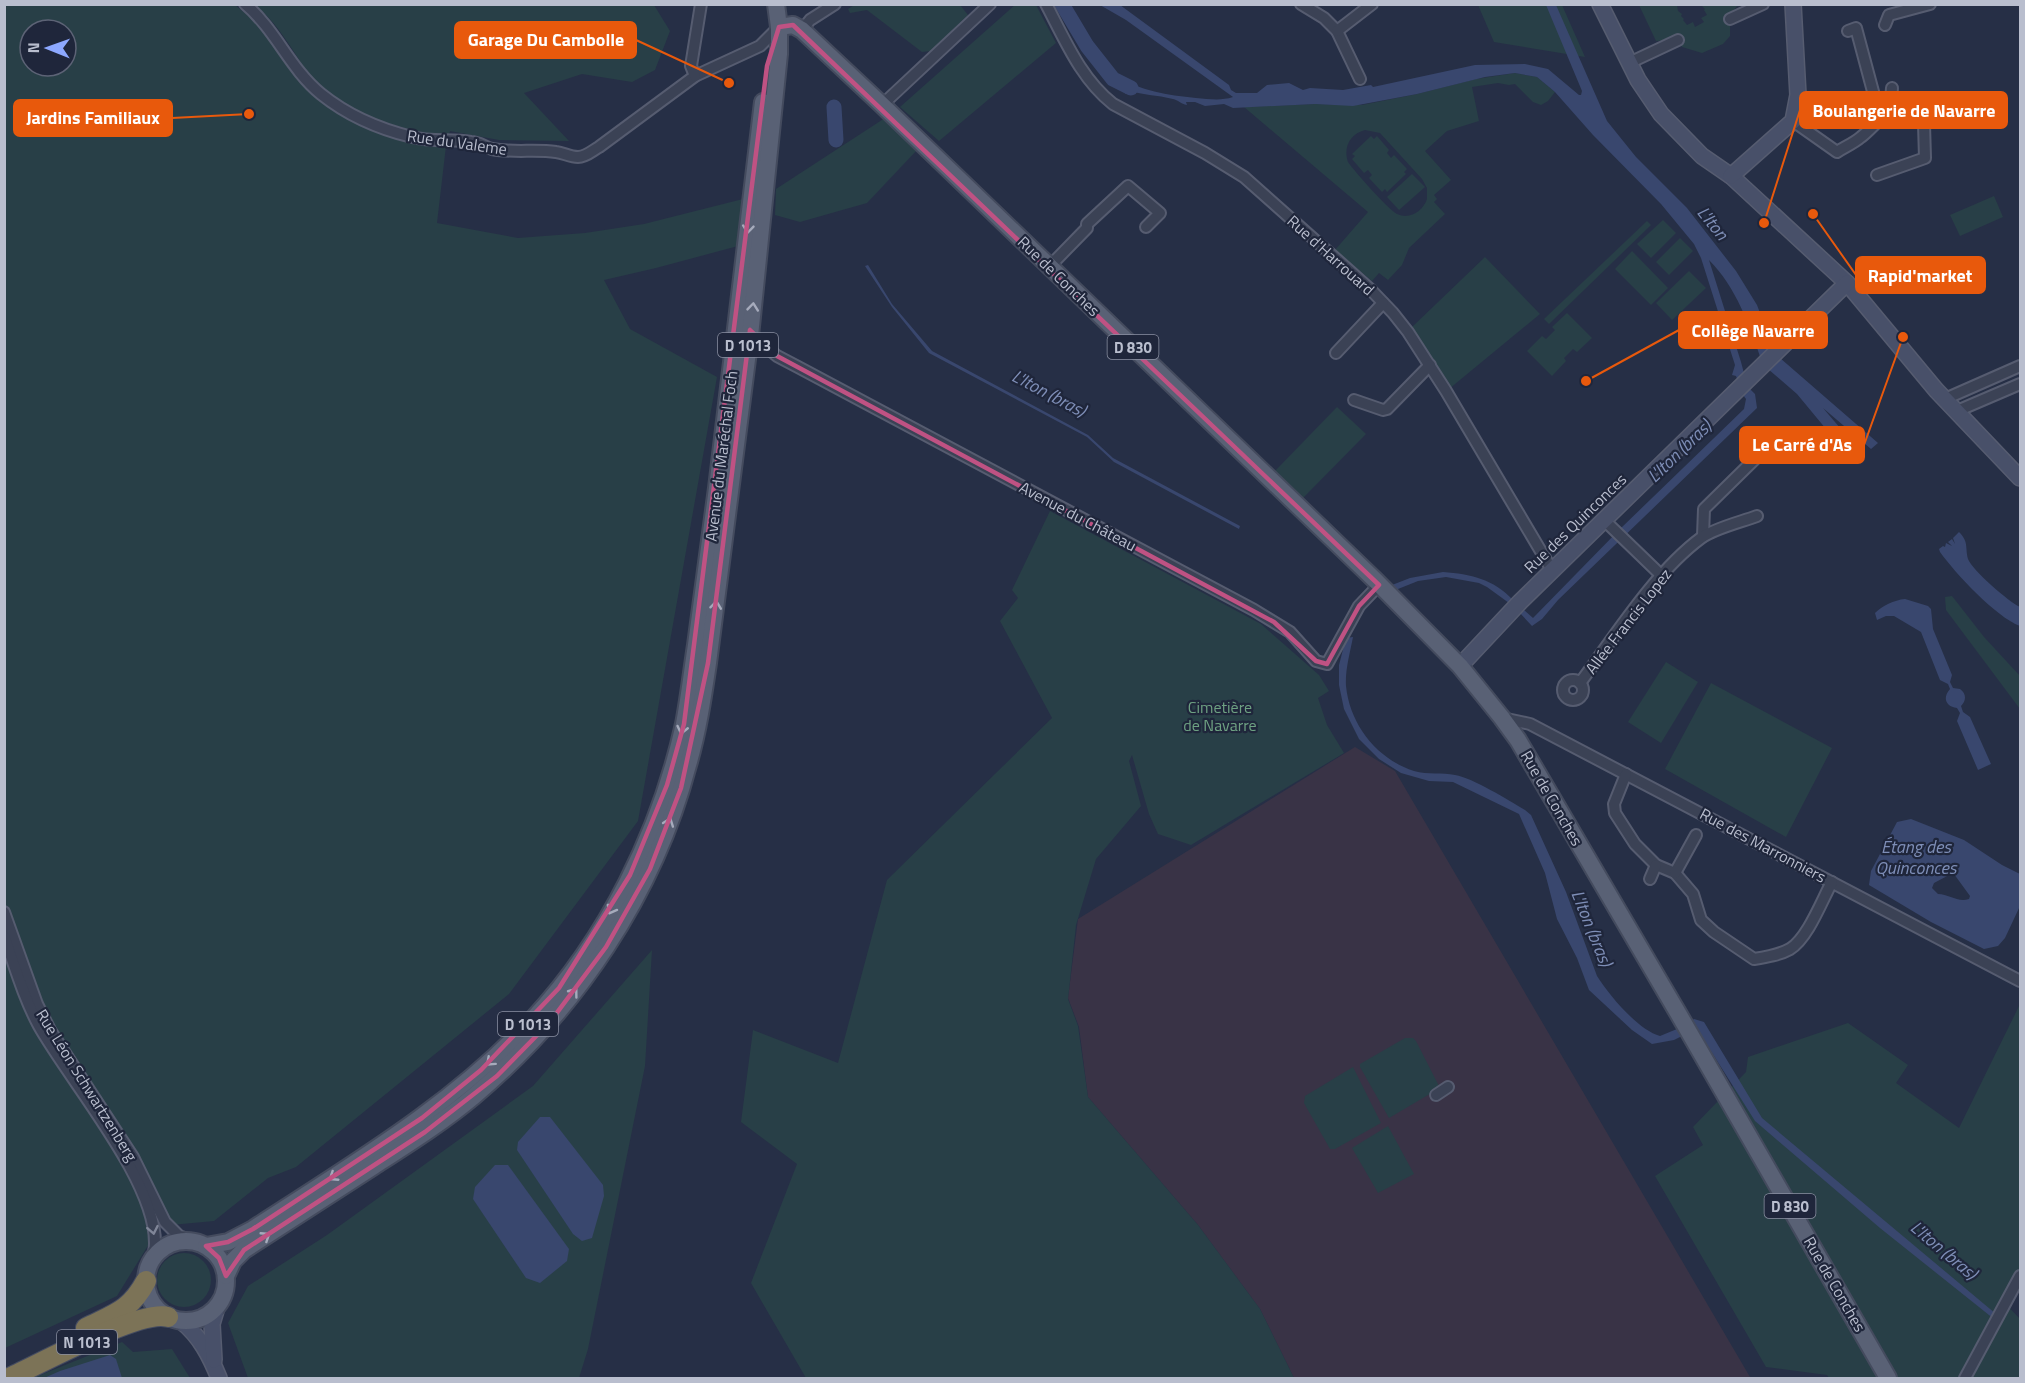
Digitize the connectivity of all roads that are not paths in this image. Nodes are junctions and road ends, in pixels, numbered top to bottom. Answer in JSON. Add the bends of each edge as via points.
{"nodes":[{"id":1,"x":245,"y":4,"type":"edge"},
{"id":2,"x":701,"y":4,"type":"edge"},
{"id":3,"x":776,"y":4,"type":"edge"},
{"id":4,"x":785,"y":4,"type":"edge"},
{"id":5,"x":835,"y":4,"type":"edge"},
{"id":6,"x":990,"y":4,"type":"edge"},
{"id":7,"x":1046,"y":4,"type":"edge"},
{"id":8,"x":1301,"y":4,"type":"edge"},
{"id":9,"x":1372,"y":4,"type":"edge"},
{"id":10,"x":1600,"y":4,"type":"edge"},
{"id":11,"x":1763,"y":4,"type":"edge"},
{"id":12,"x":1793,"y":4,"type":"edge"},
{"id":13,"x":1930,"y":4,"type":"edge"},
{"id":14,"x":1730,"y":19,"type":"dead end"},
{"id":15,"x":1885,"y":25,"type":"dead end"},
{"id":16,"x":779,"y":27,"type":"junction"},
{"id":17,"x":802,"y":30,"type":"junction"},
{"id":18,"x":1337,"y":31,"type":"junction"},
{"id":19,"x":1848,"y":31,"type":"dead end"},
{"id":20,"x":1678,"y":40,"type":"dead end"},
{"id":21,"x":1629,"y":63,"type":"junction"},
{"id":22,"x":695,"y":76,"type":"junction"},
{"id":23,"x":1360,"y":79,"type":"dead end"},
{"id":24,"x":1892,"y":88,"type":"dead end"},
{"id":25,"x":882,"y":105,"type":"junction"},
{"id":26,"x":1883,"y":112,"type":"junction"},
{"id":27,"x":1793,"y":122,"type":"junction"},
{"id":28,"x":1877,"y":175,"type":"dead end"},
{"id":29,"x":1731,"y":176,"type":"junction"},
{"id":30,"x":1146,"y":227,"type":"dead end"},
{"id":31,"x":1049,"y":267,"type":"junction"},
{"id":32,"x":1847,"y":283,"type":"junction"},
{"id":33,"x":1383,"y":303,"type":"junction"},
{"id":34,"x":743,"y":335,"type":"junction"},
{"id":35,"x":1335,"y":353,"type":"dead end"},
{"id":36,"x":1430,"y":365,"type":"junction"},
{"id":37,"x":2020,"y":366,"type":"edge"},
{"id":38,"x":2020,"y":384,"type":"edge"},
{"id":39,"x":1945,"y":399,"type":"junction"},
{"id":40,"x":1354,"y":400,"type":"dead end"},
{"id":41,"x":1957,"y":411,"type":"junction"},
{"id":42,"x":1757,"y":457,"type":"dead end"},
{"id":43,"x":2020,"y":478,"type":"edge"},
{"id":44,"x":1757,"y":516,"type":"dead end"},
{"id":45,"x":1609,"y":525,"type":"junction"},
{"id":46,"x":1703,"y":536,"type":"junction"},
{"id":47,"x":1552,"y":570,"type":"junction"},
{"id":48,"x":1661,"y":575,"type":"junction"},
{"id":49,"x":1384,"y":590,"type":"junction"},
{"id":50,"x":1460,"y":666,"type":"junction"},
{"id":51,"x":1580,"y":682,"type":"dead end"},
{"id":52,"x":1502,"y":718,"type":"junction"},
{"id":53,"x":1626,"y":774,"type":"junction"},
{"id":54,"x":1696,"y":835,"type":"dead end"},
{"id":55,"x":1656,"y":865,"type":"junction"},
{"id":56,"x":1675,"y":873,"type":"junction"},
{"id":57,"x":1650,"y":879,"type":"dead end"},
{"id":58,"x":1832,"y":882,"type":"junction"},
{"id":59,"x":4,"y":912,"type":"edge"},
{"id":60,"x":4,"y":936,"type":"edge"},
{"id":61,"x":2020,"y":981,"type":"edge"},
{"id":62,"x":1448,"y":1087,"type":"dead end"},
{"id":63,"x":1436,"y":1095,"type":"dead end"},
{"id":64,"x":199,"y":1244,"type":"junction"},
{"id":65,"x":151,"y":1262,"type":"junction"},
{"id":66,"x":226,"y":1276,"type":"junction"},
{"id":67,"x":2020,"y":1276,"type":"edge"},
{"id":68,"x":146,"y":1281,"type":"junction"},
{"id":69,"x":2017,"y":1292,"type":"edge"},
{"id":70,"x":217,"y":1307,"type":"junction"},
{"id":71,"x":175,"y":1319,"type":"junction"},
{"id":72,"x":4,"y":1368,"type":"edge"},
{"id":73,"x":216,"y":1372,"type":"edge"},
{"id":74,"x":9,"y":1378,"type":"edge"},
{"id":75,"x":1888,"y":1378,"type":"edge"},
{"id":76,"x":1965,"y":1378,"type":"edge"}],
"edges":[{"from":1,"to":22,"type":"street","name":"Rue du Valeme","via":[[272,31],[292,62],[319,92],[338,106],[364,121],[443,142],[468,141],[492,149],[586,155]]},
{"from":2,"to":22,"type":"street","via":[[691,66]]},
{"from":3,"to":16,"type":"main road","name":"Avenue du Maréchal Foch","number":"D 1013"},
{"from":4,"to":16,"type":"main road","name":"Avenue du Maréchal Foch","number":"D 1013"},
{"from":5,"to":17,"type":"street"},
{"from":6,"to":25,"type":"street"},
{"from":7,"to":33,"type":"street","name":"Rue d'Harrouard","via":[[1079,67],[1104,97],[1244,177]]},
{"from":8,"to":18,"type":"street"},
{"from":9,"to":18,"type":"street"},
{"from":10,"to":21,"type":"main road"},
{"from":11,"to":14,"type":"street"},
{"from":12,"to":27,"type":"main road","via":[[1798,95]]},
{"from":13,"to":15,"type":"street","via":[[1889,15]]},
{"from":16,"to":17,"type":"main road","via":[[793,25]]},
{"from":16,"to":22,"type":"street","name":"Rue du Valeme","via":[[760,46]]},
{"from":16,"to":34,"type":"main road","name":"Avenue du Maréchal Foch","number":"D 1013","via":[[777,72]]},
{"from":17,"to":25,"type":"main road","name":"Rue de Conches","number":"D 830"},
{"from":18,"to":23,"type":"street"},
{"from":19,"to":26,"type":"street","via":[[1856,28],[1875,99]]},
{"from":20,"to":21,"type":"street"},
{"from":21,"to":29,"type":"main road","via":[[1661,114],[1702,156]]},
{"from":24,"to":26,"type":"street","via":[[1891,100]]},
{"from":25,"to":31,"type":"main road","name":"Rue de Conches","number":"D 830"},
{"from":26,"to":27,"type":"street","via":[[1861,138],[1837,152]]},
{"from":26,"to":28,"type":"street","via":[[1901,107],[1922,120],[1925,158]]},
{"from":27,"to":29,"type":"main road"},
{"from":29,"to":32,"type":"main road"},
{"from":30,"to":31,"type":"street","via":[[1160,213],[1128,186]]},
{"from":31,"to":49,"type":"main road","name":"Rue de Conches","number":"D 830"},
{"from":32,"to":39,"type":"main road"},
{"from":32,"to":45,"type":"main road","name":"Rue des Quinconces","via":[[1761,366]]},
{"from":33,"to":35,"type":"street"},
{"from":33,"to":36,"type":"street","name":"Rue d'Harrouard"},
{"from":34,"to":49,"type":"street","name":"Avenue du Château","via":[[1254,610],[1290,632],[1316,661],[1327,664],[1359,606]]},
{"from":34,"to":64,"type":"main road","name":"Avenue du Maréchal Foch","number":"D 1013","one_way":true,"via":[[684,724],[674,764],[641,853],[597,934],[545,1005],[487,1065],[422,1118],[253,1229],[228,1242]]},
{"from":66,"to":34,"type":"main road","name":"Avenue du Maréchal Foch","number":"D 1013","one_way":true,"via":[[244,1251],[474,1096],[538,1035],[600,956],[622,921],[659,848],[688,767],[701,711]]},
{"from":36,"to":40,"type":"street","via":[[1387,409]]},
{"from":36,"to":47,"type":"street","name":"Rue d'Harrouard"},
{"from":37,"to":39,"type":"street"},
{"from":38,"to":41,"type":"street"},
{"from":39,"to":41,"type":"main road"},
{"from":41,"to":43,"type":"main road"},
{"from":42,"to":46,"type":"street","via":[[1704,509]]},
{"from":44,"to":46,"type":"street","name":"Allée Francis Lopez"},
{"from":45,"to":47,"type":"main road","name":"Rue des Quinconces"},
{"from":45,"to":48,"type":"street"},
{"from":46,"to":48,"type":"street","name":"Allée Francis Lopez"},
{"from":47,"to":50,"type":"main road","name":"Rue des Quinconces"},
{"from":48,"to":51,"type":"street","name":"Allée Francis Lopez"},
{"from":49,"to":50,"type":"main road","name":"Rue de Conches","number":"D 830"},
{"from":50,"to":52,"type":"main road","name":"Rue de Conches","number":"D 830"},
{"from":52,"to":53,"type":"street","name":"Rue des Marronniers","via":[[1530,724]]},
{"from":52,"to":75,"type":"main road","name":"Rue de Conches","number":"D 830"},
{"from":53,"to":55,"type":"street","via":[[1614,804],[1615,813],[1635,844]]},
{"from":53,"to":58,"type":"street","name":"Rue des Marronniers"},
{"from":54,"to":56,"type":"street"},
{"from":55,"to":56,"type":"street"},
{"from":55,"to":57,"type":"street"},
{"from":56,"to":58,"type":"street","via":[[1693,894],[1701,920],[1754,959],[1792,948]]},
{"from":58,"to":61,"type":"street","name":"Rue des Marronniers"},
{"from":59,"to":64,"type":"street","name":"Rue Léon Schwartzenberg","via":[[50,1030],[133,1157],[165,1222],[179,1236]]},
{"from":60,"to":65,"type":"street","name":"Rue Léon Schwartzenberg","one_way":true,"via":[[40,1029],[137,1181],[154,1233]]},
{"from":62,"to":63,"type":"street"},
{"from":64,"to":65,"type":"main road","via":[[174,1243],[164,1247]]},
{"from":64,"to":66,"type":"main road","via":[[219,1258]]},
{"from":65,"to":68,"type":"main road"},
{"from":66,"to":70,"type":"main road"},
{"from":67,"to":69,"type":"street"},
{"from":68,"to":71,"type":"main road","via":[[152,1302]]},
{"from":68,"to":72,"type":"highway","number":"N 1013","via":[[127,1308]]},
{"from":69,"to":76,"type":"street"},
{"from":70,"to":71,"type":"main road","via":[[200,1319]]},
{"from":70,"to":73,"type":"main road","via":[[212,1324]]},
{"from":71,"to":73,"type":"main road","via":[[200,1339]]},
{"from":71,"to":74,"type":"highway","number":"N 1013","via":[[157,1316],[125,1325]]}]}
